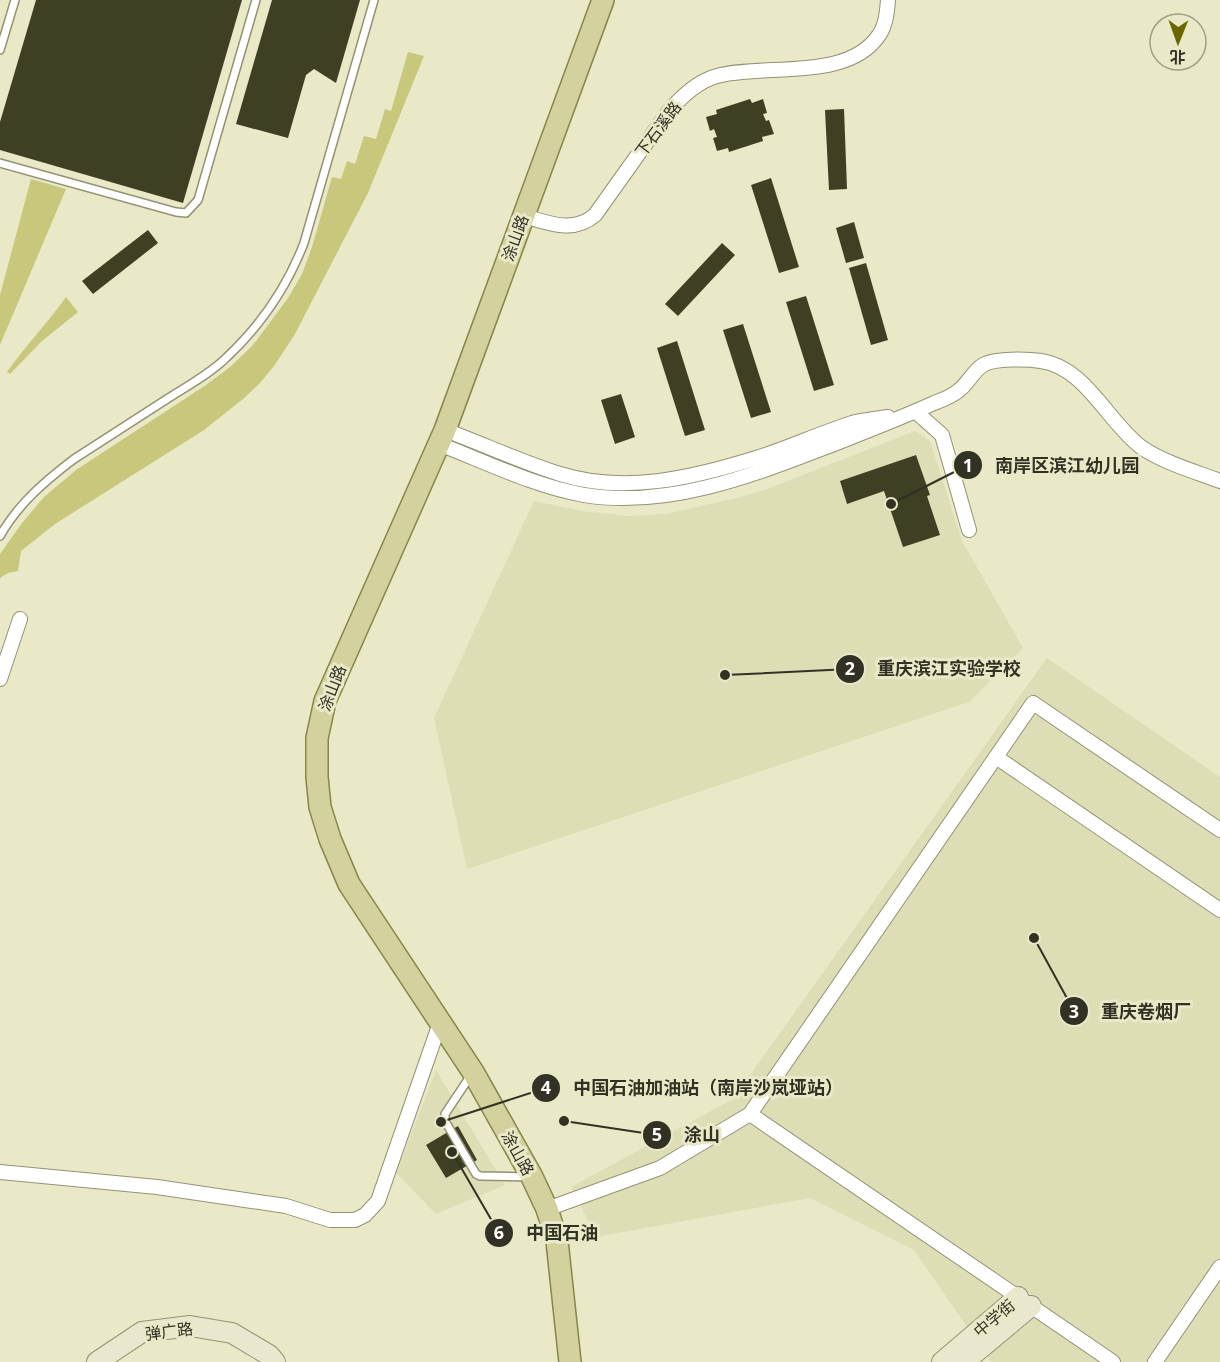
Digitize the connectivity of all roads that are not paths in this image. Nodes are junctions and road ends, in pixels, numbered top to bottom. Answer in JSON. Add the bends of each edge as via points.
{"nodes":[{"id":1,"x":15,"y":0,"type":"edge"},
{"id":2,"x":256,"y":0,"type":"edge"},
{"id":3,"x":374,"y":0,"type":"edge"},
{"id":4,"x":603,"y":0,"type":"edge"},
{"id":5,"x":888,"y":0,"type":"edge"},
{"id":6,"x":0,"y":50,"type":"edge"},
{"id":7,"x":0,"y":163,"type":"edge"},
{"id":8,"x":524,"y":216,"type":"junction"},
{"id":9,"x":916,"y":412,"type":"junction"},
{"id":10,"x":442,"y":437,"type":"junction"},
{"id":11,"x":1220,"y":481,"type":"edge"},
{"id":12,"x":969,"y":530,"type":"dead end"},
{"id":13,"x":0,"y":536,"type":"edge"},
{"id":14,"x":20,"y":619,"type":"dead end"},
{"id":15,"x":0,"y":679,"type":"edge"},
{"id":16,"x":996,"y":757,"type":"junction"},
{"id":17,"x":1220,"y":830,"type":"edge"},
{"id":18,"x":1220,"y":910,"type":"edge"},
{"id":19,"x":441,"y":1023,"type":"junction"},
{"id":20,"x":473,"y":1072,"type":"junction"},
{"id":21,"x":750,"y":1114,"type":"junction"},
{"id":22,"x":0,"y":1172,"type":"edge"},
{"id":23,"x":532,"y":1177,"type":"junction"},
{"id":24,"x":547,"y":1209,"type":"junction"},
{"id":25,"x":1220,"y":1267,"type":"edge"},
{"id":26,"x":1025,"y":1301,"type":"junction"},
{"id":27,"x":97,"y":1362,"type":"edge"},
{"id":28,"x":275,"y":1362,"type":"edge"},
{"id":29,"x":570,"y":1362,"type":"edge"},
{"id":30,"x":942,"y":1362,"type":"edge"},
{"id":31,"x":964,"y":1362,"type":"edge"},
{"id":32,"x":1113,"y":1362,"type":"edge"},
{"id":33,"x":1155,"y":1362,"type":"edge"}],
"edges":[{"from":1,"to":6,"type":"lane"},
{"from":2,"to":7,"type":"lane","via":[[198,200],[186,213]]},
{"from":3,"to":13,"type":"lane","via":[[304,243],[266,314],[226,358],[202,377],[54,474],[29,497]]},
{"from":4,"to":8,"type":"main road","name":"涂山路"},
{"from":5,"to":8,"type":"street","name":"下石溪路","via":[[879,35],[868,48],[852,57],[834,64],[733,72],[696,86],[669,111],[587,222],[560,226]]},
{"from":8,"to":10,"type":"main road","name":"涂山路"},
{"from":9,"to":10,"type":"street","via":[[853,423],[721,469],[653,482],[589,481]]},
{"from":9,"to":11,"type":"street","via":[[959,391],[987,363],[1049,362],[1073,374],[1144,449]]},
{"from":9,"to":12,"type":"street","via":[[942,435]]},
{"from":10,"to":19,"type":"main road","name":"涂山路","via":[[325,701],[317,738],[320,807],[345,875]]},
{"from":14,"to":15,"type":"street"},
{"from":16,"to":17,"type":"street","via":[[1033,703]]},
{"from":16,"to":18,"type":"street"},
{"from":16,"to":21,"type":"street"},
{"from":19,"to":20,"type":"main road","name":"涂山路"},
{"from":19,"to":22,"type":"street","via":[[378,1201],[355,1220],[330,1220],[286,1206],[157,1187]]},
{"from":20,"to":23,"type":"main road","name":"涂山路"},
{"from":20,"to":23,"type":"lane","via":[[444,1114],[445,1121],[476,1174]]},
{"from":21,"to":24,"type":"street","via":[[660,1168]]},
{"from":21,"to":26,"type":"street"},
{"from":23,"to":24,"type":"main road","name":"涂山路"},
{"from":24,"to":29,"type":"main road","name":"涂山路","via":[[557,1241]]},
{"from":25,"to":33,"type":"street"},
{"from":26,"to":30,"type":"main road","name":"中学街"},
{"from":26,"to":31,"type":"main road","name":"中学街"},
{"from":26,"to":32,"type":"street"},
{"from":27,"to":28,"type":"main road","name":"弹广路","via":[[142,1332],[190,1326],[232,1332]]}]}
